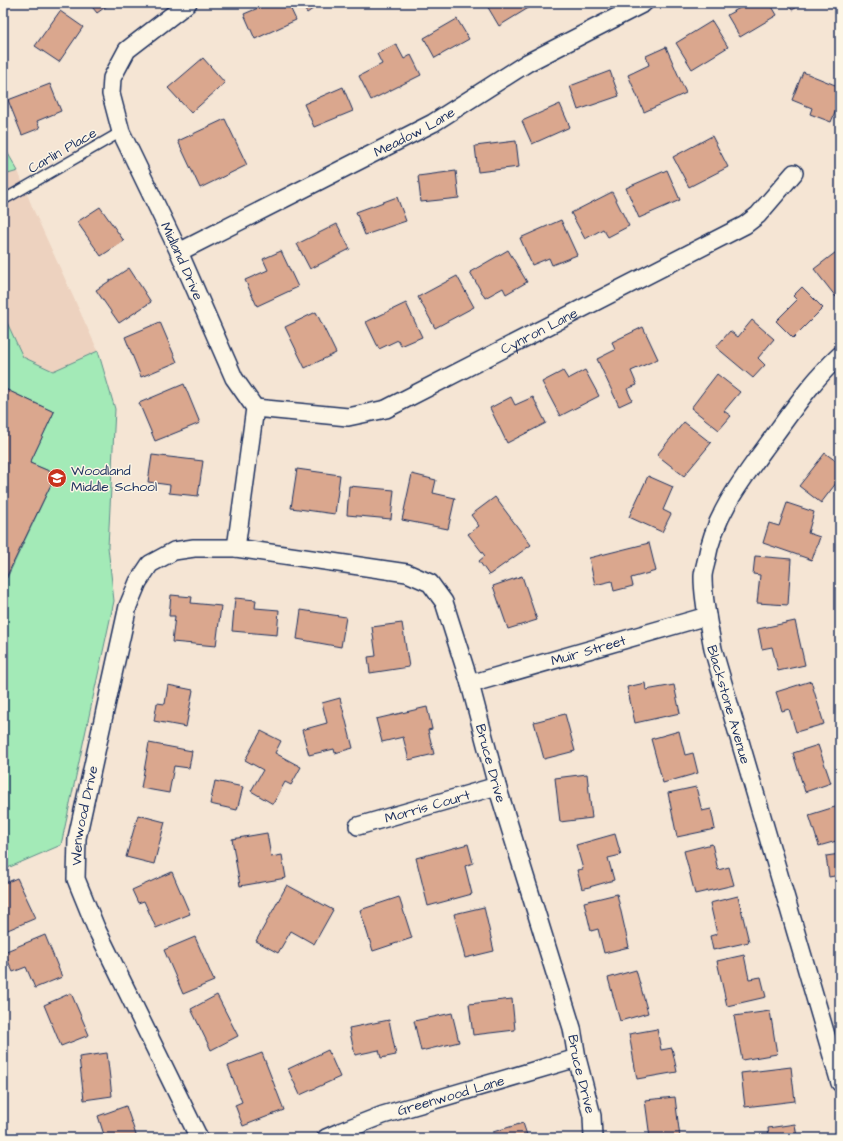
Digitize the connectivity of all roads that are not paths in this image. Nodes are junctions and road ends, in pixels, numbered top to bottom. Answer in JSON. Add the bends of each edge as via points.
{"nodes":[{"id":1,"x":188,"y":3,"type":"edge"},
{"id":2,"x":644,"y":3,"type":"edge"},
{"id":3,"x":122,"y":132,"type":"junction"},
{"id":4,"x":794,"y":173,"type":"dead end"},
{"id":5,"x":3,"y":200,"type":"edge"},
{"id":6,"x":179,"y":252,"type":"junction"},
{"id":7,"x":840,"y":355,"type":"edge"},
{"id":8,"x":255,"y":408,"type":"junction"},
{"id":9,"x":236,"y":548,"type":"junction"},
{"id":10,"x":707,"y":616,"type":"junction"},
{"id":11,"x":470,"y":684,"type":"junction"},
{"id":12,"x":497,"y":786,"type":"junction"},
{"id":13,"x":358,"y":826,"type":"dead end"},
{"id":14,"x":577,"y":1058,"type":"junction"},
{"id":15,"x":840,"y":1083,"type":"edge"},
{"id":16,"x":199,"y":1138,"type":"edge"},
{"id":17,"x":326,"y":1138,"type":"edge"},
{"id":18,"x":593,"y":1138,"type":"edge"}],
"edges":[{"from":1,"to":3,"type":"street","name":"Midland Drive","via":[[127,50],[112,78],[111,94]]},
{"from":2,"to":6,"type":"street","name":"Meadow Lane","via":[[527,63],[433,123]]},
{"from":3,"to":5,"type":"lane","name":"Carlin Place"},
{"from":3,"to":6,"type":"street","name":"Midland Drive"},
{"from":4,"to":8,"type":"street","name":"Cynron Lane","via":[[758,215],[745,225],[386,409],[348,417]]},
{"from":6,"to":8,"type":"street","name":"Midland Drive","via":[[234,378]]},
{"from":7,"to":10,"type":"street","name":"Blackstone Avenue","via":[[821,373],[803,396],[739,485],[720,516],[712,534],[703,576]]},
{"from":8,"to":9,"type":"street"},
{"from":9,"to":11,"type":"street","name":"Bruce Drive","via":[[407,573],[430,583],[444,602]]},
{"from":9,"to":16,"type":"street","name":"Wenwood Drive","via":[[194,548],[174,551],[150,564],[138,582],[128,606],[77,838],[76,879],[96,928]]},
{"from":10,"to":11,"type":"street","name":"Muir Street"},
{"from":10,"to":15,"type":"street","name":"Blackstone Avenue","via":[[713,649]]},
{"from":11,"to":12,"type":"street","name":"Bruce Drive"},
{"from":12,"to":13,"type":"street","name":"Morris Court"},
{"from":12,"to":14,"type":"street","name":"Bruce Drive","via":[[572,1028]]},
{"from":14,"to":17,"type":"street","name":"Greenwood Lane","via":[[383,1115]]},
{"from":14,"to":18,"type":"street","name":"Bruce Drive","via":[[592,1116]]}]}
